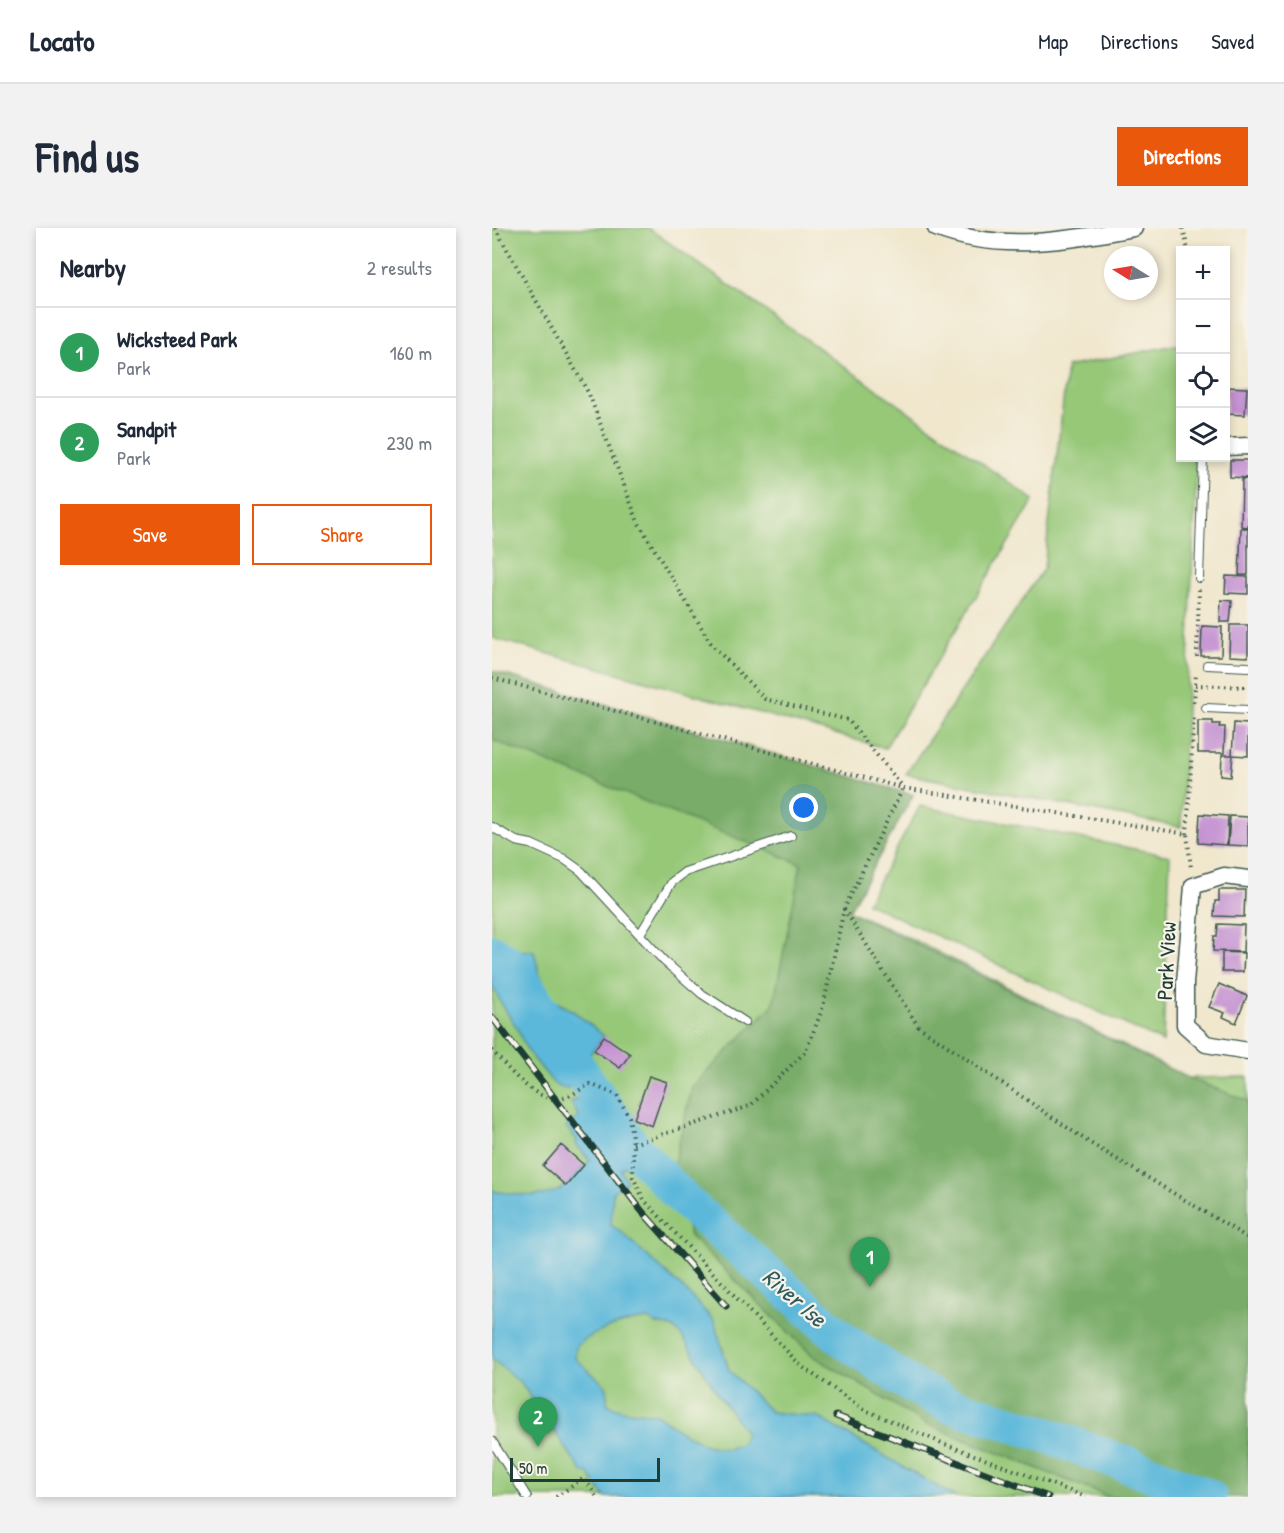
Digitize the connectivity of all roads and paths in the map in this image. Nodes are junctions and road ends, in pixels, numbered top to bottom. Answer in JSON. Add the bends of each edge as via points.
{"nodes":[{"id":1,"x":495,"y":228,"type":"edge"},
{"id":2,"x":936,"y":228,"type":"edge"},
{"id":3,"x":1134,"y":228,"type":"edge"},
{"id":4,"x":1183,"y":228,"type":"edge"},
{"id":5,"x":1067,"y":234,"type":"edge"},
{"id":6,"x":1187,"y":246,"type":"edge"},
{"id":7,"x":1248,"y":446,"type":"edge"},
{"id":8,"x":1230,"y":447,"type":"edge"},
{"id":9,"x":1203,"y":462,"type":"edge"},
{"id":10,"x":1199,"y":578,"type":"dead end"},
{"id":11,"x":1207,"y":665,"type":"dead end"},
{"id":12,"x":1248,"y":667,"type":"edge"},
{"id":13,"x":492,"y":678,"type":"edge"},
{"id":14,"x":1195,"y":686,"type":"dead end"},
{"id":15,"x":1248,"y":687,"type":"edge"},
{"id":16,"x":1206,"y":708,"type":"dead end"},
{"id":17,"x":1248,"y":710,"type":"edge"},
{"id":18,"x":903,"y":788,"type":"junction"},
{"id":19,"x":492,"y":827,"type":"edge"},
{"id":20,"x":791,"y":836,"type":"dead end"},
{"id":21,"x":1248,"y":879,"type":"edge"},
{"id":22,"x":1193,"y":886,"type":"junction"},
{"id":23,"x":844,"y":909,"type":"junction"},
{"id":24,"x":640,"y":934,"type":"junction"},
{"id":25,"x":744,"y":1022,"type":"dead end"},
{"id":26,"x":1248,"y":1051,"type":"edge"},
{"id":27,"x":493,"y":1053,"type":"edge"},
{"id":28,"x":633,"y":1144,"type":"junction"},
{"id":29,"x":1248,"y":1238,"type":"edge"},
{"id":30,"x":492,"y":1441,"type":"edge"},
{"id":31,"x":527,"y":1497,"type":"edge"},
{"id":32,"x":556,"y":1497,"type":"edge"},
{"id":33,"x":597,"y":1497,"type":"edge"},
{"id":34,"x":1086,"y":1497,"type":"edge"}],
"edges":[{"from":1,"to":18,"type":"path","via":[[589,394],[638,522],[712,645],[765,699],[848,720]]},
{"from":2,"to":5,"type":"street","via":[[958,237],[1019,243]]},
{"from":3,"to":5,"type":"street"},
{"from":4,"to":6,"type":"path"},
{"from":7,"to":8,"type":"street"},
{"from":9,"to":10,"type":"lane"},
{"from":11,"to":12,"type":"lane"},
{"from":13,"to":18,"type":"path"},
{"from":14,"to":15,"type":"path"},
{"from":16,"to":17,"type":"lane"},
{"from":18,"to":22,"type":"path","via":[[1187,834]]},
{"from":18,"to":23,"type":"path"},
{"from":19,"to":24,"type":"lane","via":[[582,871]]},
{"from":20,"to":24,"type":"lane","via":[[685,872],[672,882]]},
{"from":21,"to":22,"type":"street","via":[[1224,876]]},
{"from":22,"to":26,"type":"street","name":"Park View","via":[[1185,1025],[1206,1044]]},
{"from":23,"to":28,"type":"path","via":[[823,1007],[806,1051],[750,1106]]},
{"from":23,"to":29,"type":"path","via":[[918,1026],[1090,1143]]},
{"from":24,"to":25,"type":"lane","via":[[702,994]]},
{"from":27,"to":28,"type":"path","via":[[540,1097],[556,1100],[590,1084],[617,1095],[629,1117]]},
{"from":28,"to":34,"type":"path","via":[[633,1177],[644,1200],[801,1366],[863,1409]]},
{"from":30,"to":31,"type":"lane"},
{"from":32,"to":33,"type":"path","via":[[584,1478]]}]}
